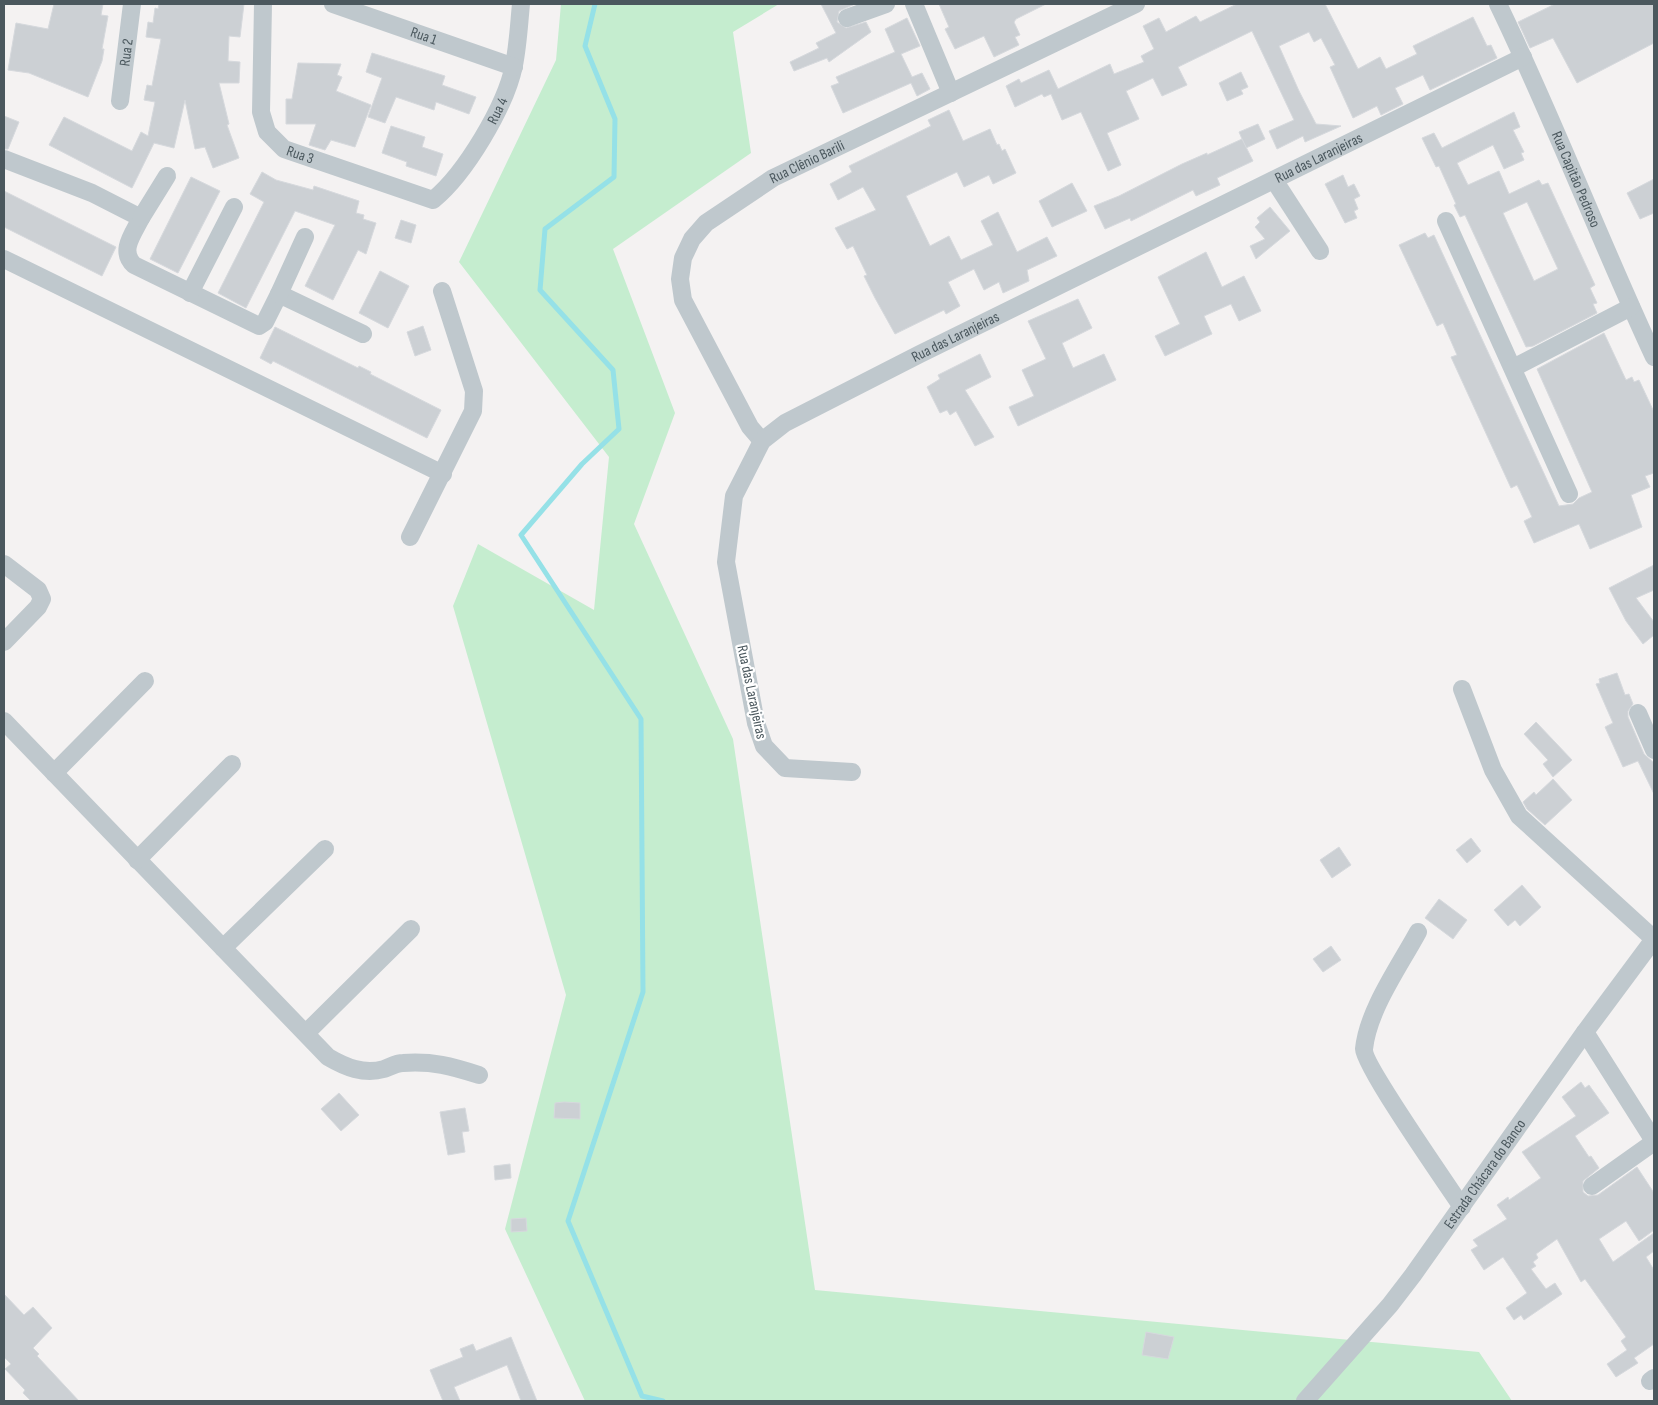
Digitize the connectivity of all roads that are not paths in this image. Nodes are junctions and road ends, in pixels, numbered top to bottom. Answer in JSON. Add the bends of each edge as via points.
{"nodes":[{"id":1,"x":132,"y":4,"type":"edge"},
{"id":2,"x":263,"y":4,"type":"edge"},
{"id":3,"x":333,"y":4,"type":"edge"},
{"id":4,"x":521,"y":4,"type":"edge"},
{"id":5,"x":886,"y":4,"type":"edge"},
{"id":6,"x":914,"y":4,"type":"edge"},
{"id":7,"x":1136,"y":4,"type":"edge"},
{"id":8,"x":1498,"y":4,"type":"edge"},
{"id":9,"x":1108,"y":10,"type":"edge"},
{"id":10,"x":847,"y":18,"type":"dead end"},
{"id":11,"x":1523,"y":57,"type":"junction"},
{"id":12,"x":514,"y":67,"type":"junction"},
{"id":13,"x":951,"y":94,"type":"junction"},
{"id":14,"x":120,"y":101,"type":"dead end"},
{"id":15,"x":4,"y":159,"type":"edge"},
{"id":16,"x":167,"y":176,"type":"dead end"},
{"id":17,"x":1274,"y":180,"type":"junction"},
{"id":18,"x":433,"y":200,"type":"joint"},
{"id":19,"x":234,"y":207,"type":"dead end"},
{"id":20,"x":141,"y":218,"type":"junction"},
{"id":21,"x":1446,"y":221,"type":"dead end"},
{"id":22,"x":305,"y":237,"type":"dead end"},
{"id":23,"x":1320,"y":250,"type":"dead end"},
{"id":24,"x":4,"y":259,"type":"edge"},
{"id":25,"x":442,"y":291,"type":"dead end"},
{"id":26,"x":190,"y":293,"type":"junction"},
{"id":27,"x":278,"y":294,"type":"junction"},
{"id":28,"x":1631,"y":307,"type":"junction"},
{"id":29,"x":363,"y":334,"type":"dead end"},
{"id":30,"x":1654,"y":357,"type":"edge"},
{"id":31,"x":1513,"y":368,"type":"junction"},
{"id":32,"x":762,"y":441,"type":"junction"},
{"id":33,"x":443,"y":474,"type":"junction"},
{"id":34,"x":1569,"y":494,"type":"dead end"},
{"id":35,"x":410,"y":537,"type":"dead end"},
{"id":36,"x":4,"y":564,"type":"edge"},
{"id":37,"x":4,"y":642,"type":"edge"},
{"id":38,"x":145,"y":681,"type":"dead end"},
{"id":39,"x":1462,"y":689,"type":"dead end"},
{"id":40,"x":1638,"y":713,"type":"dead end"},
{"id":41,"x":4,"y":721,"type":"edge"},
{"id":42,"x":1654,"y":750,"type":"edge"},
{"id":43,"x":232,"y":764,"type":"dead end"},
{"id":44,"x":852,"y":772,"type":"dead end"},
{"id":45,"x":54,"y":773,"type":"junction"},
{"id":46,"x":325,"y":849,"type":"dead end"},
{"id":47,"x":137,"y":860,"type":"junction"},
{"id":48,"x":411,"y":929,"type":"dead end"},
{"id":49,"x":1418,"y":932,"type":"dead end"},
{"id":50,"x":1654,"y":939,"type":"edge"},
{"id":51,"x":223,"y":948,"type":"junction"},
{"id":52,"x":1585,"y":1032,"type":"junction"},
{"id":53,"x":306,"y":1034,"type":"junction"},
{"id":54,"x":479,"y":1075,"type":"dead end"},
{"id":55,"x":1654,"y":1142,"type":"edge"},
{"id":56,"x":1592,"y":1186,"type":"dead end"},
{"id":57,"x":1462,"y":1207,"type":"junction"},
{"id":58,"x":1305,"y":1401,"type":"edge"}],
"edges":[{"from":1,"to":14,"type":"street","name":"Rua 2"},
{"from":2,"to":18,"type":"street","name":"Rua 3","via":[[261,112],[267,132],[284,149]]},
{"from":3,"to":12,"type":"street","name":"Rua 1"},
{"from":4,"to":12,"type":"street","name":"Rua 4"},
{"from":5,"to":10,"type":"street"},
{"from":6,"to":13,"type":"street"},
{"from":7,"to":9,"type":"street","name":"Rua Clênio Barili"},
{"from":8,"to":11,"type":"street","name":"Rua Capitão Pedroso"},
{"from":9,"to":13,"type":"street","name":"Rua Clênio Barili"},
{"from":11,"to":17,"type":"street","name":"Rua das Laranjeiras"},
{"from":11,"to":28,"type":"street","name":"Rua Capitão Pedroso"},
{"from":12,"to":18,"type":"street","name":"Rua 4","via":[[494,118],[450,186]]},
{"from":13,"to":32,"type":"street","name":"Rua Clênio Barili","via":[[773,178],[706,223],[692,239],[683,258],[683,300],[750,427]]},
{"from":15,"to":20,"type":"street","via":[[92,193]]},
{"from":16,"to":20,"type":"street"},
{"from":17,"to":23,"type":"street"},
{"from":17,"to":32,"type":"street","name":"Rua das Laranjeiras","via":[[920,354],[785,423]]},
{"from":19,"to":26,"type":"street"},
{"from":20,"to":26,"type":"street","via":[[126,250],[128,259]]},
{"from":21,"to":31,"type":"street"},
{"from":22,"to":27,"type":"street"},
{"from":24,"to":33,"type":"street"},
{"from":25,"to":33,"type":"street","via":[[474,391],[473,411]]},
{"from":26,"to":27,"type":"street","via":[[259,326],[265,322]]},
{"from":27,"to":29,"type":"street"},
{"from":28,"to":30,"type":"street","name":"Rua Capitão Pedroso"},
{"from":28,"to":31,"type":"street"},
{"from":31,"to":34,"type":"street"},
{"from":32,"to":44,"type":"street","name":"Rua das Laranjeiras","via":[[734,496],[726,562],[756,723],[764,746],[785,768]]},
{"from":33,"to":35,"type":"street"},
{"from":36,"to":37,"type":"street","via":[[38,590],[42,599]]},
{"from":38,"to":45,"type":"street"},
{"from":39,"to":50,"type":"street","via":[[1494,770],[1520,816]]},
{"from":40,"to":42,"type":"street"},
{"from":41,"to":45,"type":"street"},
{"from":43,"to":47,"type":"street"},
{"from":45,"to":47,"type":"street"},
{"from":46,"to":51,"type":"street"},
{"from":47,"to":51,"type":"street"},
{"from":48,"to":53,"type":"street"},
{"from":49,"to":57,"type":"street","via":[[1370,1022],[1364,1052],[1381,1085]]},
{"from":50,"to":52,"type":"street","name":"Estrada Chácara do Banco"},
{"from":51,"to":53,"type":"street"},
{"from":52,"to":55,"type":"street"},
{"from":52,"to":57,"type":"street","name":"Estrada Chácara do Banco"},
{"from":53,"to":54,"type":"street","via":[[328,1057],[345,1067],[364,1071],[382,1070],[400,1063],[441,1063]]},
{"from":55,"to":56,"type":"street"},
{"from":57,"to":58,"type":"street","name":"Estrada Chácara do Banco","via":[[1390,1305]]}]}
